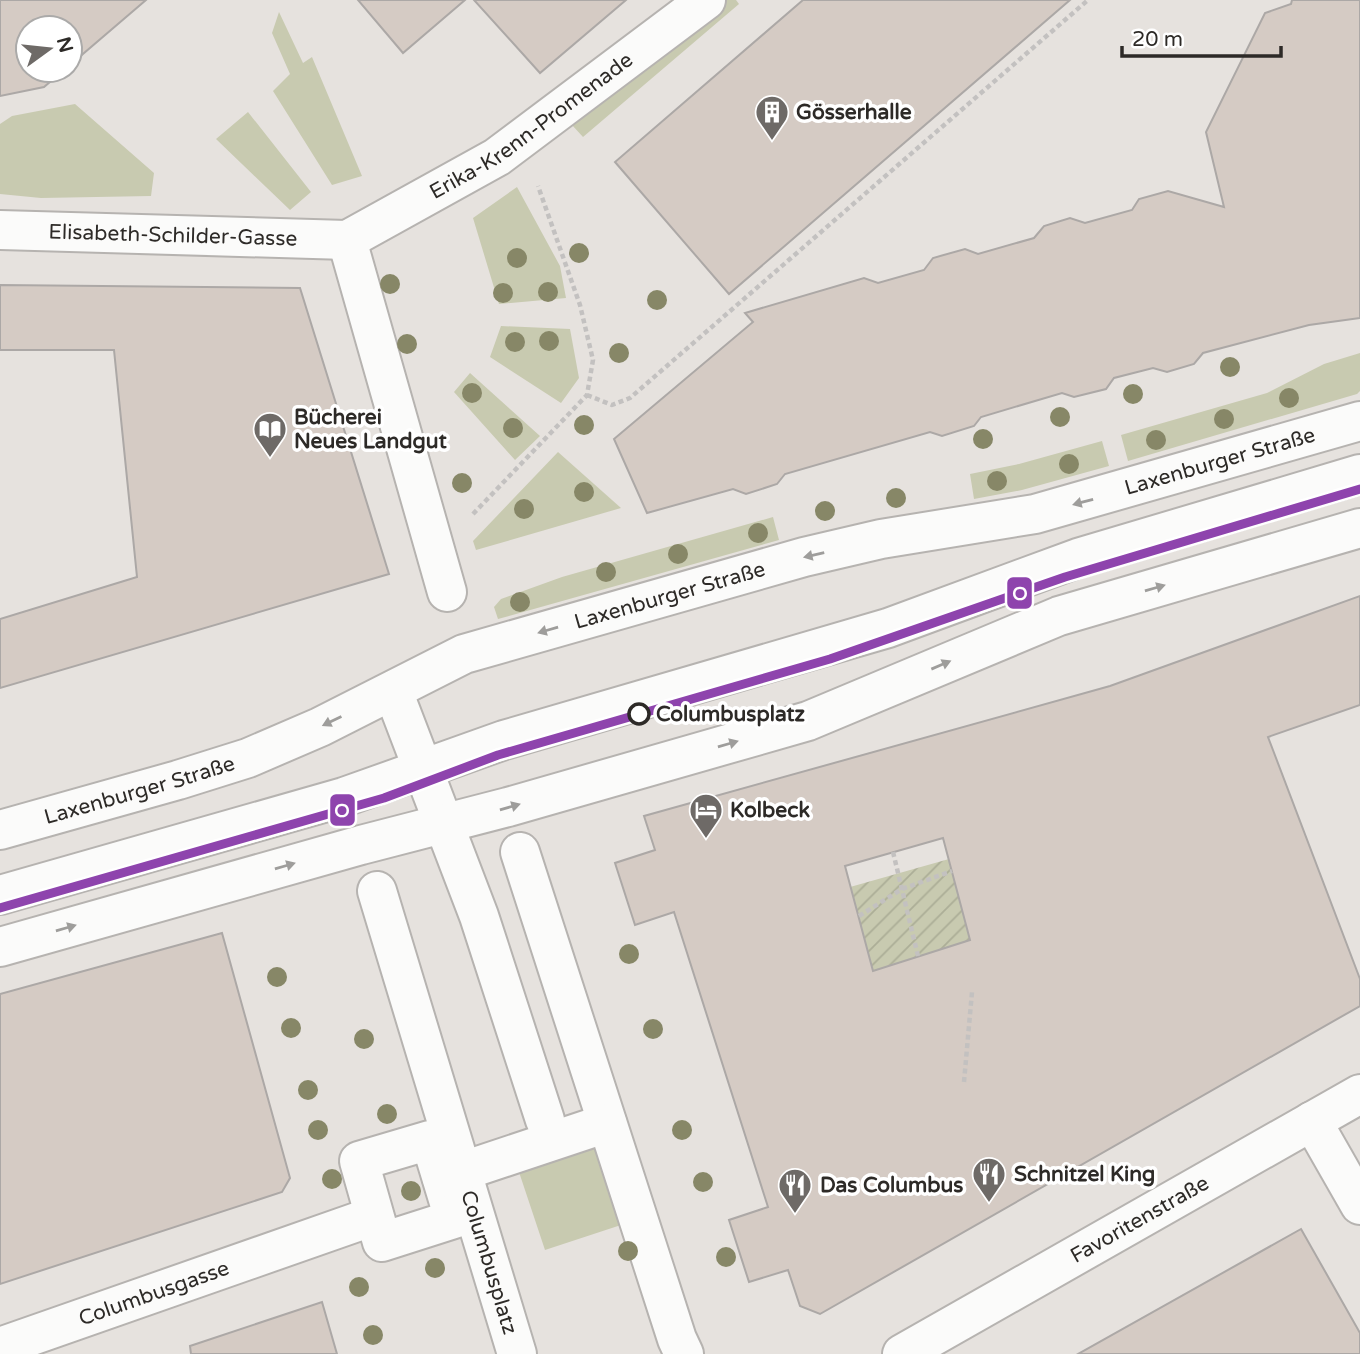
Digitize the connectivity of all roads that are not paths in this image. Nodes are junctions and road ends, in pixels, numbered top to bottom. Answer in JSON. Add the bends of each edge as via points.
{"nodes":[{"id":1,"x":706,"y":0,"type":"edge"},
{"id":2,"x":0,"y":230,"type":"edge"},
{"id":3,"x":347,"y":240,"type":"junction"},
{"id":4,"x":1360,"y":421,"type":"edge"},
{"id":5,"x":1360,"y":474,"type":"edge"},
{"id":6,"x":1360,"y":528,"type":"edge"},
{"id":7,"x":447,"y":593,"type":"dead end"},
{"id":8,"x":393,"y":691,"type":"junction"},
{"id":9,"x":423,"y":769,"type":"junction"},
{"id":10,"x":444,"y":824,"type":"junction"},
{"id":11,"x":0,"y":830,"type":"edge"},
{"id":12,"x":520,"y":852,"type":"dead end"},
{"id":13,"x":377,"y":891,"type":"dead end"},
{"id":14,"x":0,"y":894,"type":"edge"},
{"id":15,"x":0,"y":947,"type":"edge"},
{"id":16,"x":1360,"y":1094,"type":"edge"},
{"id":17,"x":545,"y":1120,"type":"dead end"},
{"id":18,"x":1312,"y":1121,"type":"junction"},
{"id":19,"x":607,"y":1123,"type":"junction"},
{"id":20,"x":452,"y":1175,"type":"junction"},
{"id":21,"x":1360,"y":1205,"type":"edge"},
{"id":22,"x":374,"y":1216,"type":"junction"},
{"id":23,"x":0,"y":1347,"type":"edge"},
{"id":24,"x":911,"y":1349,"type":"edge"},
{"id":25,"x":517,"y":1354,"type":"edge"},
{"id":26,"x":684,"y":1354,"type":"edge"}],
"edges":[{"from":1,"to":3,"type":"street","name":"Erika-Krenn-Promenade","via":[[497,157]]},
{"from":2,"to":3,"type":"street","name":"Elisabeth-Schilder-Gasse"},
{"from":3,"to":7,"type":"street"},
{"from":4,"to":8,"type":"street","name":"Laxenburger Straße","one_way":true,"via":[[1035,514],[881,539],[804,557],[464,654]]},
{"from":5,"to":9,"type":"street","via":[[1078,558],[876,631],[505,740]]},
{"from":10,"to":6,"type":"street","one_way":true,"via":[[808,720],[1059,616]]},
{"from":8,"to":9,"type":"street"},
{"from":8,"to":11,"type":"street","name":"Laxenburger Straße","one_way":true,"via":[[248,758]]},
{"from":9,"to":10,"type":"street"},
{"from":9,"to":14,"type":"street","via":[[344,797]]},
{"from":15,"to":10,"type":"street","one_way":true},
{"from":10,"to":17,"type":"street"},
{"from":12,"to":19,"type":"street"},
{"from":13,"to":20,"type":"street","name":"Columbusplatz"},
{"from":16,"to":18,"type":"street","name":"Favoritenstraße"},
{"from":18,"to":21,"type":"street"},
{"from":18,"to":24,"type":"street","name":"Favoritenstraße"},
{"from":19,"to":20,"type":"street","name":"Columbusplatz"},
{"from":19,"to":26,"type":"street"},
{"from":20,"to":22,"type":"street","name":"Columbusplatz","via":[[454,1219],[382,1242]]},
{"from":20,"to":22,"type":"street","name":"Columbusplatz","via":[[430,1140],[359,1161]]},
{"from":20,"to":25,"type":"street","name":"Columbusplatz"},
{"from":22,"to":23,"type":"street","name":"Columbusgasse"}]}
